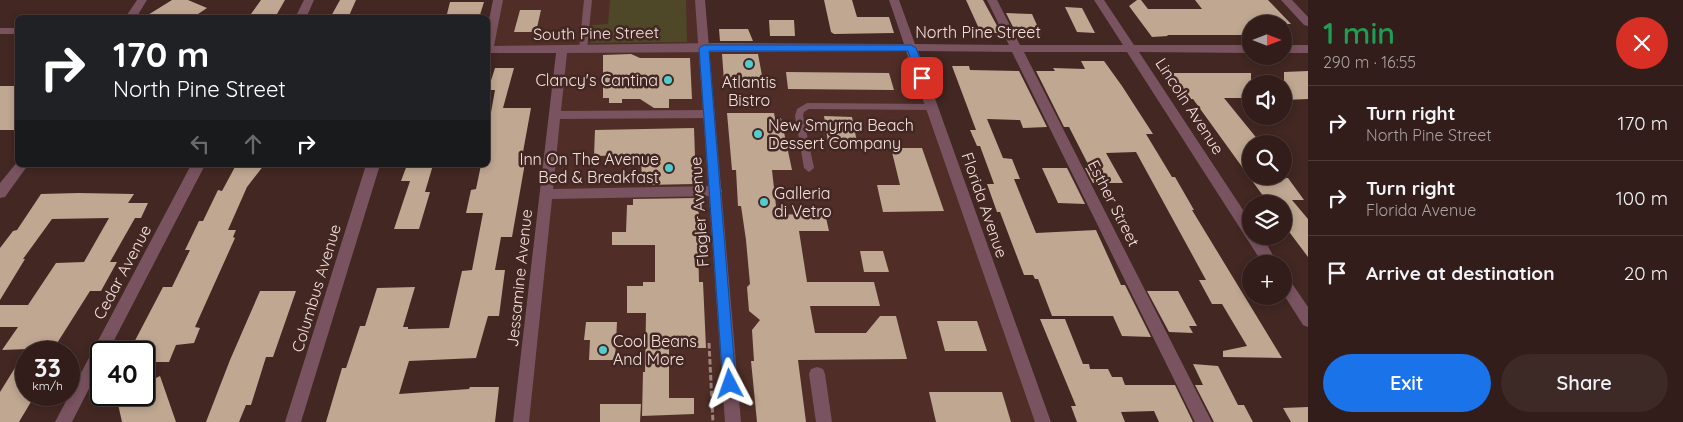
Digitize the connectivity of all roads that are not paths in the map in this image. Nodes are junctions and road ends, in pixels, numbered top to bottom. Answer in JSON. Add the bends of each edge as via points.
{"nodes":[{"id":1,"x":142,"y":0,"type":"edge"},
{"id":2,"x":309,"y":0,"type":"edge"},
{"id":3,"x":498,"y":0,"type":"edge"},
{"id":4,"x":588,"y":0,"type":"edge"},
{"id":5,"x":700,"y":0,"type":"edge"},
{"id":6,"x":894,"y":0,"type":"edge"},
{"id":7,"x":992,"y":0,"type":"edge"},
{"id":8,"x":1099,"y":0,"type":"edge"},
{"id":9,"x":1286,"y":0,"type":"edge"},
{"id":10,"x":132,"y":15,"type":"edge"},
{"id":11,"x":302,"y":15,"type":"edge"},
{"id":12,"x":1308,"y":23,"type":"edge"},
{"id":13,"x":0,"y":31,"type":"edge"},
{"id":14,"x":15,"y":31,"type":"edge"},
{"id":15,"x":490,"y":40,"type":"edge"},
{"id":16,"x":704,"y":48,"type":"junction"},
{"id":17,"x":911,"y":48,"type":"junction"},
{"id":18,"x":1016,"y":48,"type":"junction"},
{"id":19,"x":1132,"y":48,"type":"junction"},
{"id":20,"x":562,"y":49,"type":"junction"},
{"id":21,"x":583,"y":49,"type":"junction"},
{"id":22,"x":1242,"y":49,"type":"edge"},
{"id":23,"x":1292,"y":49,"type":"edge"},
{"id":24,"x":1308,"y":49,"type":"edge"},
{"id":25,"x":490,"y":50,"type":"edge"},
{"id":26,"x":932,"y":107,"type":"junction"},
{"id":27,"x":709,"y":114,"type":"junction"},
{"id":28,"x":555,"y":115,"type":"junction"},
{"id":29,"x":20,"y":167,"type":"edge"},
{"id":30,"x":197,"y":167,"type":"edge"},
{"id":31,"x":372,"y":167,"type":"edge"},
{"id":32,"x":809,"y":168,"type":"dead end"},
{"id":33,"x":715,"y":191,"type":"junction"},
{"id":34,"x":0,"y":193,"type":"edge"},
{"id":35,"x":546,"y":194,"type":"junction"},
{"id":36,"x":1242,"y":219,"type":"edge"},
{"id":37,"x":1292,"y":295,"type":"edge"},
{"id":38,"x":1308,"y":320,"type":"edge"},
{"id":39,"x":816,"y":374,"type":"dead end"},
{"id":40,"x":63,"y":422,"type":"edge"},
{"id":41,"x":292,"y":422,"type":"edge"},
{"id":42,"x":521,"y":422,"type":"edge"},
{"id":43,"x":733,"y":422,"type":"edge"},
{"id":44,"x":824,"y":422,"type":"edge"},
{"id":45,"x":1042,"y":422,"type":"edge"},
{"id":46,"x":1204,"y":422,"type":"edge"}],
"edges":[{"from":1,"to":10,"type":"street"},
{"from":2,"to":11,"type":"street"},
{"from":3,"to":15,"type":"street"},
{"from":4,"to":21,"type":"lane"},
{"from":5,"to":16,"type":"street","name":"Flagler Avenue"},
{"from":6,"to":17,"type":"street","name":"Florida Avenue"},
{"from":7,"to":18,"type":"street","name":"Esther Street"},
{"from":8,"to":19,"type":"street","name":"Lincoln Avenue"},
{"from":9,"to":12,"type":"street"},
{"from":13,"to":14,"type":"street"},
{"from":16,"to":17,"type":"street","name":"North Pine Street"},
{"from":16,"to":21,"type":"street","name":"South Pine Street"},
{"from":16,"to":27,"type":"street","name":"Flagler Avenue"},
{"from":17,"to":18,"type":"street","name":"North Pine Street"},
{"from":17,"to":26,"type":"street","name":"Florida Avenue"},
{"from":18,"to":19,"type":"street","name":"North Pine Street"},
{"from":18,"to":46,"type":"street","name":"Esther Street"},
{"from":19,"to":22,"type":"street","name":"North Pine Street"},
{"from":19,"to":36,"type":"street","name":"Lincoln Avenue"},
{"from":20,"to":21,"type":"street","name":"South Pine Street"},
{"from":20,"to":25,"type":"street","name":"South Pine Street"},
{"from":20,"to":28,"type":"street","name":"Jessamine Avenue"},
{"from":23,"to":24,"type":"street"},
{"from":26,"to":32,"type":"lane","via":[[807,106],[799,116]]},
{"from":26,"to":45,"type":"street","name":"Florida Avenue"},
{"from":27,"to":28,"type":"street"},
{"from":27,"to":33,"type":"street","name":"Flagler Avenue"},
{"from":28,"to":35,"type":"street","name":"Jessamine Avenue"},
{"from":29,"to":34,"type":"street"},
{"from":30,"to":40,"type":"street","name":"Cedar Avenue"},
{"from":31,"to":41,"type":"street","name":"Columbus Avenue"},
{"from":33,"to":35,"type":"street"},
{"from":33,"to":43,"type":"street","name":"Flagler Avenue"},
{"from":35,"to":42,"type":"street","name":"Jessamine Avenue"},
{"from":37,"to":38,"type":"street"},
{"from":39,"to":44,"type":"street"}]}
